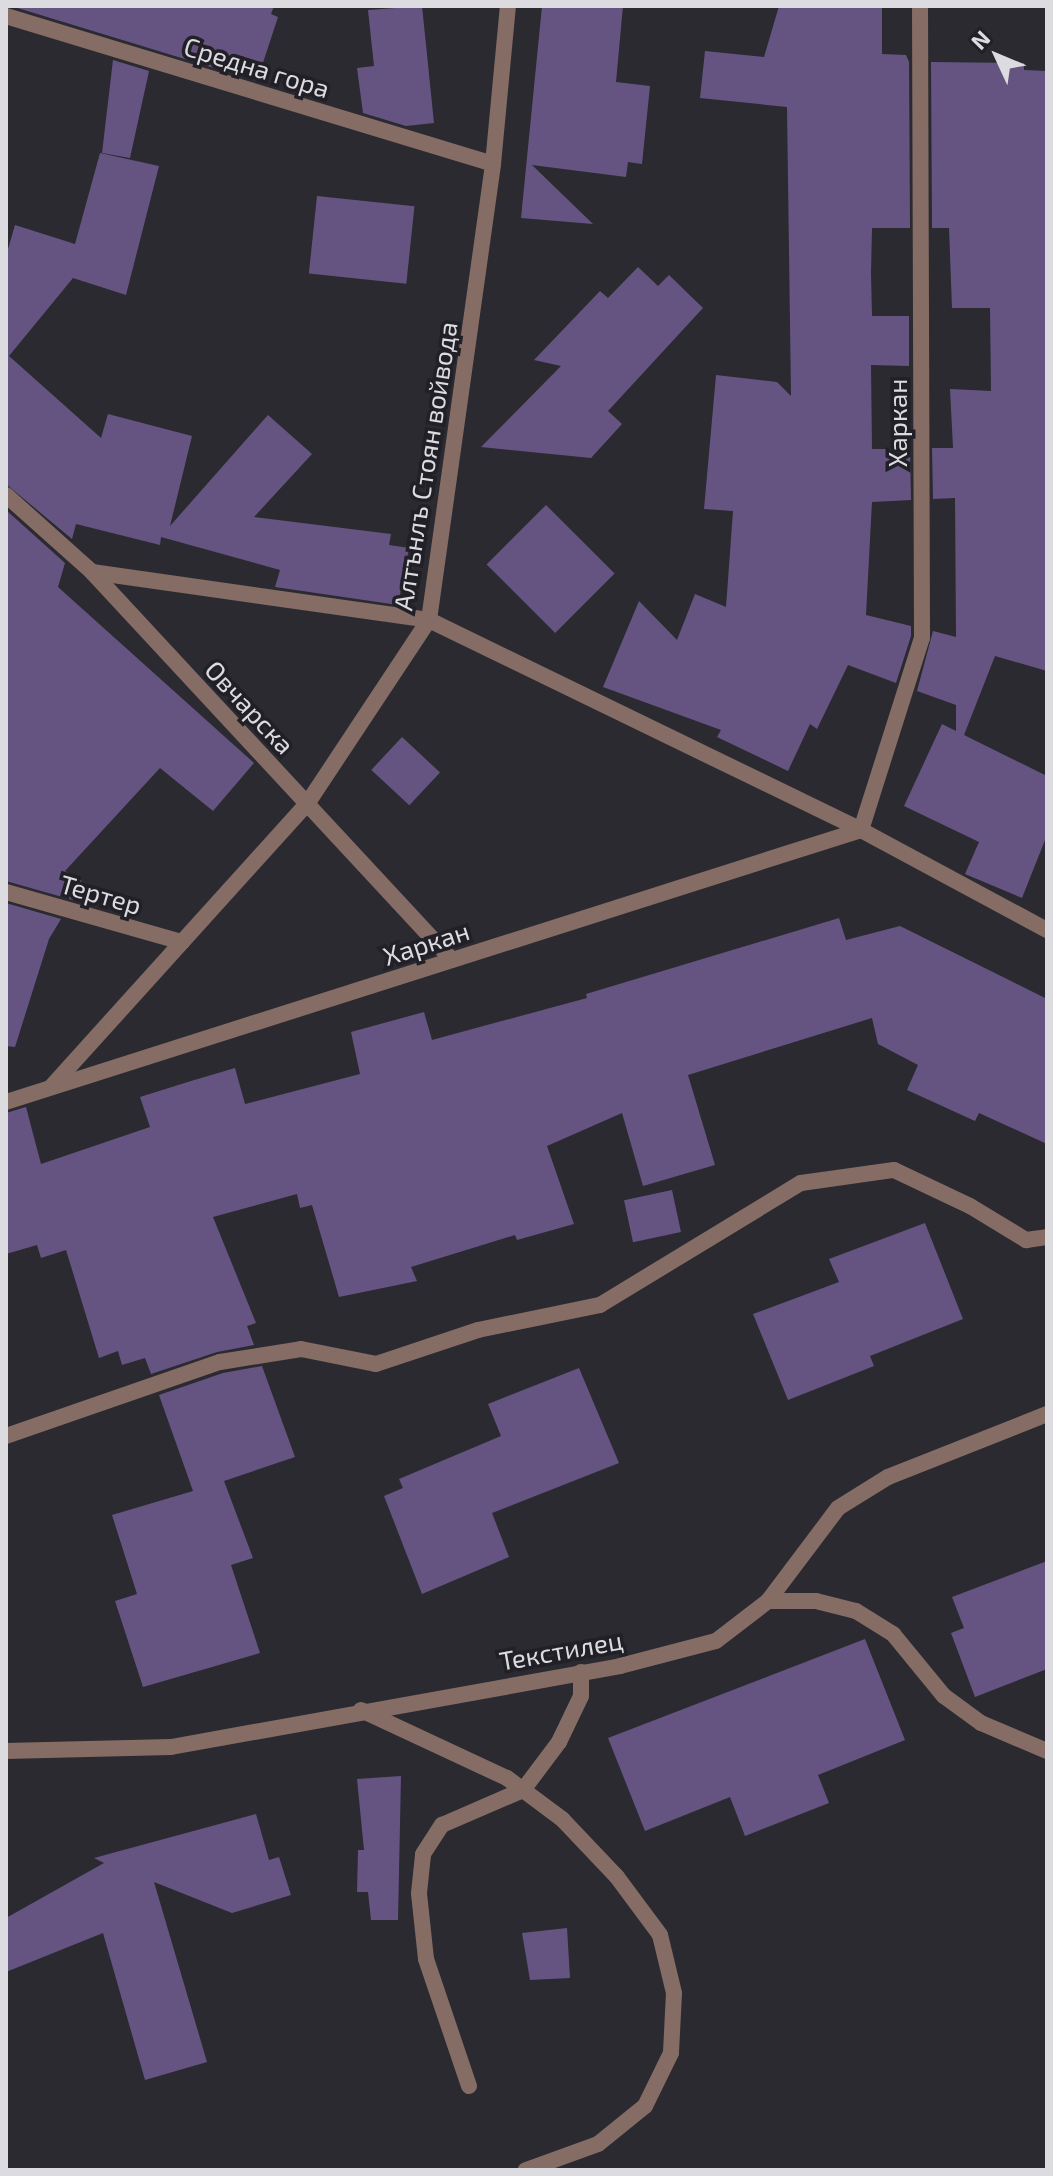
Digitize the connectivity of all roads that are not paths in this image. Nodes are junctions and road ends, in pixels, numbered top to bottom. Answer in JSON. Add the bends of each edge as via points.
{"nodes":[{"id":1,"x":508,"y":6,"type":"edge"},
{"id":2,"x":920,"y":6,"type":"edge"},
{"id":3,"x":6,"y":16,"type":"edge"},
{"id":4,"x":493,"y":164,"type":"junction"},
{"id":5,"x":6,"y":495,"type":"edge"},
{"id":6,"x":92,"y":572,"type":"junction"},
{"id":7,"x":429,"y":620,"type":"junction"},
{"id":8,"x":307,"y":804,"type":"junction"},
{"id":9,"x":861,"y":830,"type":"junction"},
{"id":10,"x":6,"y":892,"type":"edge"},
{"id":11,"x":1047,"y":930,"type":"edge"},
{"id":12,"x":182,"y":942,"type":"junction"},
{"id":13,"x":452,"y":960,"type":"junction"},
{"id":14,"x":50,"y":1088,"type":"junction"},
{"id":15,"x":6,"y":1102,"type":"edge"},
{"id":16,"x":1047,"y":1237,"type":"edge"},
{"id":17,"x":1047,"y":1414,"type":"edge"},
{"id":18,"x":6,"y":1436,"type":"edge"},
{"id":19,"x":768,"y":1601,"type":"junction"},
{"id":20,"x":581,"y":1672,"type":"junction"},
{"id":21,"x":361,"y":1710,"type":"junction"},
{"id":22,"x":6,"y":1751,"type":"edge"},
{"id":23,"x":1047,"y":1751,"type":"edge"},
{"id":24,"x":523,"y":1790,"type":"junction"},
{"id":25,"x":469,"y":2086,"type":"dead end"},
{"id":26,"x":526,"y":2170,"type":"edge"}],
"edges":[{"from":1,"to":4,"type":"street","name":"Алтънлъ Стоян войвода"},
{"from":2,"to":9,"type":"street","name":"Харкан","via":[[922,638]]},
{"from":3,"to":4,"type":"street","name":"Средна гора"},
{"from":4,"to":7,"type":"street","name":"Алтънлъ Стоян войвода"},
{"from":5,"to":6,"type":"street","name":"Овчарска"},
{"from":6,"to":7,"type":"street"},
{"from":6,"to":8,"type":"street","name":"Овчарска"},
{"from":7,"to":8,"type":"street","name":"Алтънлъ Стоян войвода"},
{"from":7,"to":9,"type":"street"},
{"from":8,"to":12,"type":"street","name":"Алтънлъ Стоян войвода"},
{"from":8,"to":13,"type":"street","name":"Овчарска"},
{"from":9,"to":11,"type":"street"},
{"from":9,"to":13,"type":"street","name":"Харкан"},
{"from":10,"to":12,"type":"street","name":"Тертер"},
{"from":12,"to":14,"type":"street","name":"Алтънлъ Стоян войвода"},
{"from":13,"to":14,"type":"street","name":"Харкан"},
{"from":14,"to":15,"type":"street","name":"Харкан"},
{"from":16,"to":18,"type":"street","via":[[1026,1240],[894,1170],[801,1183],[600,1305],[478,1330],[376,1364],[301,1349],[220,1362]]},
{"from":17,"to":19,"type":"street","name":"Текстилец","via":[[888,1477],[838,1508]]},
{"from":19,"to":20,"type":"street","name":"Текстилец","via":[[716,1641]]},
{"from":19,"to":23,"type":"street","via":[[816,1601],[856,1611],[893,1634],[956,1705],[1020,1743]]},
{"from":20,"to":21,"type":"street","name":"Текстилец"},
{"from":20,"to":24,"type":"street","via":[[581,1696],[565,1730]]},
{"from":21,"to":22,"type":"street","name":"Текстилец","via":[[171,1747]]},
{"from":21,"to":24,"type":"street"},
{"from":24,"to":25,"type":"street","via":[[442,1825],[423,1854],[419,1893],[426,1959]]},
{"from":24,"to":26,"type":"street","via":[[562,1819],[617,1877],[660,1935],[674,1993],[671,2053],[645,2106],[598,2144]]}]}
